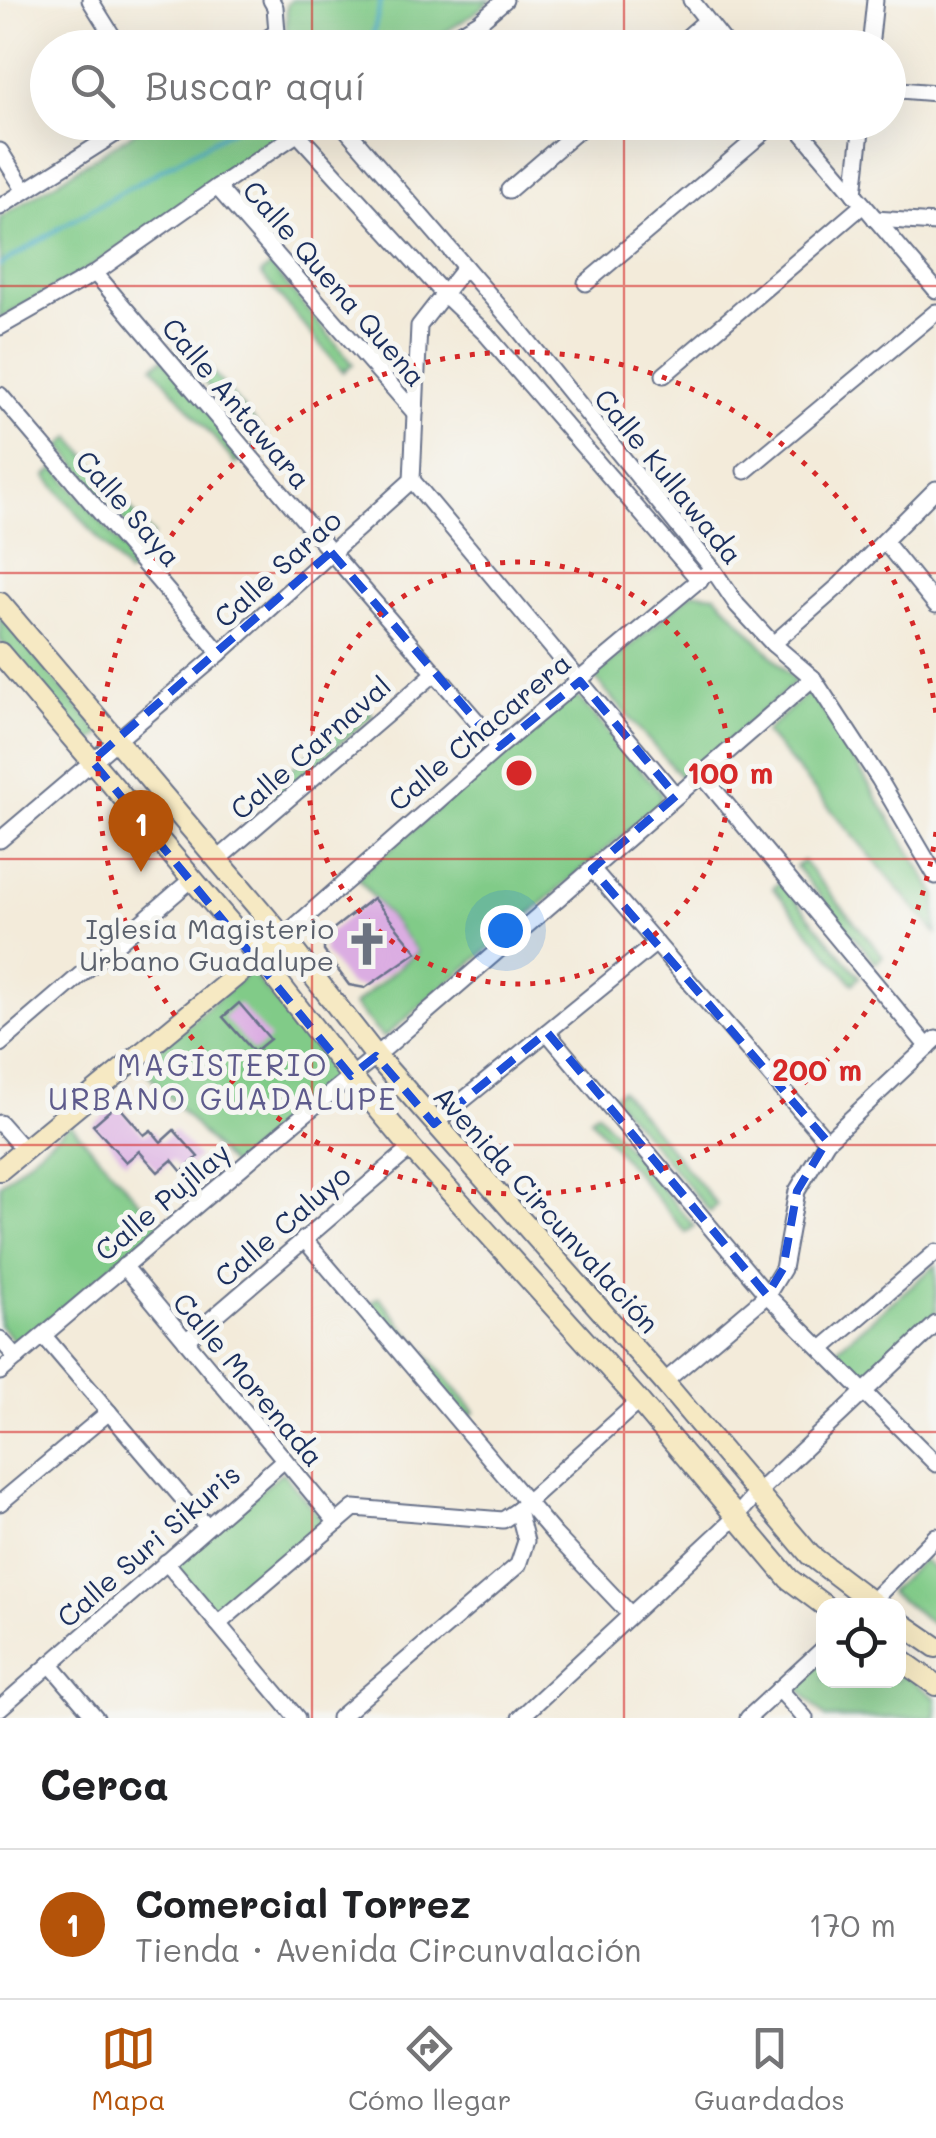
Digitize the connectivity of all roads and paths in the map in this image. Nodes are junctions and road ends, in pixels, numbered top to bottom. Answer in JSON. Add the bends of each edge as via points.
{"nodes":[{"id":1,"x":90,"y":0,"type":"edge"},
{"id":2,"x":271,"y":0,"type":"edge"},
{"id":3,"x":505,"y":0,"type":"edge"},
{"id":4,"x":691,"y":0,"type":"edge"},
{"id":5,"x":858,"y":0,"type":"edge"},
{"id":6,"x":875,"y":0,"type":"edge"},
{"id":7,"x":873,"y":18,"type":"junction"},
{"id":8,"x":706,"y":21,"type":"junction"},
{"id":9,"x":109,"y":30,"type":"edge"},
{"id":10,"x":277,"y":30,"type":"edge"},
{"id":11,"x":465,"y":30,"type":"edge"},
{"id":12,"x":696,"y":30,"type":"edge"},
{"id":13,"x":714,"y":30,"type":"edge"},
{"id":14,"x":872,"y":30,"type":"edge"},
{"id":15,"x":906,"y":90,"type":"edge"},
{"id":16,"x":936,"y":93,"type":"edge"},
{"id":17,"x":106,"y":140,"type":"edge"},
{"id":18,"x":289,"y":140,"type":"edge"},
{"id":19,"x":303,"y":140,"type":"edge"},
{"id":20,"x":356,"y":140,"type":"edge"},
{"id":21,"x":567,"y":140,"type":"edge"},
{"id":22,"x":755,"y":140,"type":"edge"},
{"id":23,"x":808,"y":140,"type":"edge"},
{"id":24,"x":861,"y":140,"type":"edge"},
{"id":25,"x":0,"y":152,"type":"edge"},
{"id":26,"x":217,"y":187,"type":"junction"},
{"id":27,"x":510,"y":190,"type":"dead end"},
{"id":28,"x":25,"y":192,"type":"junction"},
{"id":29,"x":859,"y":200,"type":"junction"},
{"id":30,"x":0,"y":207,"type":"edge"},
{"id":31,"x":875,"y":219,"type":"junction"},
{"id":32,"x":936,"y":223,"type":"edge"},
{"id":33,"x":465,"y":267,"type":"junction"},
{"id":34,"x":95,"y":272,"type":"junction"},
{"id":35,"x":586,"y":283,"type":"dead end"},
{"id":36,"x":936,"y":290,"type":"edge"},
{"id":37,"x":444,"y":294,"type":"junction"},
{"id":38,"x":936,"y":312,"type":"edge"},
{"id":39,"x":0,"y":327,"type":"edge"},
{"id":40,"x":664,"y":374,"type":"dead end"},
{"id":41,"x":0,"y":396,"type":"edge"},
{"id":42,"x":415,"y":413,"type":"junction"},
{"id":43,"x":745,"y":472,"type":"dead end"},
{"id":44,"x":412,"y":480,"type":"junction"},
{"id":45,"x":936,"y":489,"type":"edge"},
{"id":46,"x":884,"y":541,"type":"junction"},
{"id":47,"x":331,"y":552,"type":"junction"},
{"id":48,"x":712,"y":568,"type":"junction"},
{"id":49,"x":700,"y":582,"type":"junction"},
{"id":50,"x":0,"y":604,"type":"edge"},
{"id":51,"x":936,"y":605,"type":"edge"},
{"id":52,"x":773,"y":644,"type":"junction"},
{"id":53,"x":220,"y":653,"type":"junction"},
{"id":54,"x":0,"y":654,"type":"edge"},
{"id":55,"x":435,"y":673,"type":"junction"},
{"id":56,"x":812,"y":678,"type":"junction"},
{"id":57,"x":580,"y":681,"type":"junction"},
{"id":58,"x":116,"y":740,"type":"junction"},
{"id":59,"x":499,"y":746,"type":"junction"},
{"id":60,"x":92,"y":762,"type":"junction"},
{"id":61,"x":702,"y":775,"type":"junction"},
{"id":62,"x":676,"y":796,"type":"junction"},
{"id":63,"x":0,"y":840,"type":"edge"},
{"id":64,"x":217,"y":860,"type":"junction"},
{"id":65,"x":592,"y":869,"type":"junction"},
{"id":66,"x":936,"y":876,"type":"edge"},
{"id":67,"x":192,"y":879,"type":"junction"},
{"id":68,"x":283,"y":937,"type":"junction"},
{"id":69,"x":656,"y":943,"type":"junction"},
{"id":70,"x":258,"y":956,"type":"junction"},
{"id":71,"x":547,"y":1032,"type":"junction"},
{"id":72,"x":932,"y":1043,"type":"edge"},
{"id":73,"x":0,"y":1044,"type":"edge"},
{"id":74,"x":376,"y":1056,"type":"junction"},
{"id":75,"x":351,"y":1076,"type":"junction"},
{"id":76,"x":0,"y":1123,"type":"edge"},
{"id":77,"x":434,"y":1124,"type":"junction"},
{"id":78,"x":827,"y":1141,"type":"junction"},
{"id":79,"x":411,"y":1148,"type":"junction"},
{"id":80,"x":24,"y":1150,"type":"junction"},
{"id":81,"x":0,"y":1170,"type":"edge"},
{"id":82,"x":304,"y":1238,"type":"junction"},
{"id":83,"x":936,"y":1252,"type":"edge"},
{"id":84,"x":124,"y":1266,"type":"junction"},
{"id":85,"x":767,"y":1295,"type":"junction"},
{"id":86,"x":936,"y":1324,"type":"edge"},
{"id":87,"x":44,"y":1336,"type":"junction"},
{"id":88,"x":0,"y":1339,"type":"edge"},
{"id":89,"x":186,"y":1341,"type":"junction"},
{"id":90,"x":822,"y":1348,"type":"junction"},
{"id":91,"x":17,"y":1358,"type":"junction"},
{"id":92,"x":0,"y":1372,"type":"edge"},
{"id":93,"x":664,"y":1382,"type":"junction"},
{"id":94,"x":864,"y":1394,"type":"junction"},
{"id":95,"x":639,"y":1400,"type":"junction"},
{"id":96,"x":109,"y":1412,"type":"junction"},
{"id":97,"x":284,"y":1460,"type":"junction"},
{"id":98,"x":936,"y":1464,"type":"edge"},
{"id":99,"x":758,"y":1493,"type":"junction"},
{"id":100,"x":0,"y":1503,"type":"edge"},
{"id":101,"x":522,"y":1506,"type":"junction"},
{"id":102,"x":736,"y":1516,"type":"junction"},
{"id":103,"x":337,"y":1523,"type":"junction"},
{"id":104,"x":207,"y":1527,"type":"junction"},
{"id":105,"x":936,"y":1536,"type":"edge"},
{"id":106,"x":922,"y":1550,"type":"junction"},
{"id":107,"x":166,"y":1562,"type":"junction"},
{"id":108,"x":936,"y":1564,"type":"edge"},
{"id":109,"x":866,"y":1598,"type":"edge"},
{"id":110,"x":879,"y":1598,"type":"edge"},
{"id":111,"x":816,"y":1599,"type":"edge"},
{"id":112,"x":630,"y":1614,"type":"junction"},
{"id":113,"x":218,"y":1624,"type":"junction"},
{"id":114,"x":906,"y":1625,"type":"edge"},
{"id":115,"x":936,"y":1646,"type":"edge"},
{"id":116,"x":816,"y":1655,"type":"edge"},
{"id":117,"x":50,"y":1664,"type":"junction"},
{"id":118,"x":906,"y":1664,"type":"edge"},
{"id":119,"x":936,"y":1685,"type":"edge"},
{"id":120,"x":778,"y":1690,"type":"junction"},
{"id":121,"x":0,"y":1708,"type":"edge"},
{"id":122,"x":96,"y":1718,"type":"edge"},
{"id":123,"x":297,"y":1718,"type":"edge"},
{"id":124,"x":340,"y":1718,"type":"edge"},
{"id":125,"x":520,"y":1718,"type":"edge"},
{"id":126,"x":748,"y":1718,"type":"edge"},
{"id":127,"x":804,"y":1718,"type":"edge"}],
"edges":[{"from":1,"to":9,"type":"street"},
{"from":2,"to":10,"type":"street"},
{"from":3,"to":11,"type":"street"},
{"from":4,"to":8,"type":"street"},
{"from":5,"to":7,"type":"street"},
{"from":6,"to":7,"type":"street"},
{"from":7,"to":14,"type":"street"},
{"from":8,"to":12,"type":"street"},
{"from":8,"to":13,"type":"street"},
{"from":15,"to":16,"type":"street"},
{"from":17,"to":28,"type":"street"},
{"from":18,"to":26,"type":"street"},
{"from":19,"to":37,"type":"street"},
{"from":20,"to":33,"type":"street","name":"Calle Kullawada"},
{"from":21,"to":27,"type":"street"},
{"from":22,"to":35,"type":"street"},
{"from":23,"to":29,"type":"street"},
{"from":24,"to":29,"type":"street"},
{"from":25,"to":28,"type":"street"},
{"from":26,"to":34,"type":"street"},
{"from":26,"to":42,"type":"street","name":"Calle Quena Quena"},
{"from":28,"to":30,"type":"street"},
{"from":29,"to":31,"type":"street"},
{"from":29,"to":40,"type":"street"},
{"from":31,"to":32,"type":"street"},
{"from":31,"to":36,"type":"street"},
{"from":33,"to":37,"type":"street"},
{"from":33,"to":48,"type":"street","name":"Calle Kullawada"},
{"from":34,"to":39,"type":"street"},
{"from":34,"to":47,"type":"street","name":"Calle Antawara"},
{"from":37,"to":42,"type":"street","via":[[419,326]]},
{"from":37,"to":49,"type":"street"},
{"from":38,"to":43,"type":"street"},
{"from":41,"to":53,"type":"street","name":"Calle Saya"},
{"from":42,"to":44,"type":"street"},
{"from":44,"to":47,"type":"street","name":"Calle Sarao"},
{"from":44,"to":57,"type":"street"},
{"from":45,"to":46,"type":"street"},
{"from":46,"to":51,"type":"street"},
{"from":46,"to":52,"type":"street"},
{"from":47,"to":53,"type":"street","name":"Calle Sarao"},
{"from":47,"to":55,"type":"street","name":"Calle Antawara"},
{"from":48,"to":49,"type":"street","name":"Calle Chacarera"},
{"from":48,"to":52,"type":"street","name":"Calle Kullawada"},
{"from":49,"to":57,"type":"street","name":"Calle Chacarera"},
{"from":50,"to":58,"type":"main road","name":"Avenida Circunvalación"},
{"from":52,"to":56,"type":"street","name":"Calle Kullawada"},
{"from":53,"to":58,"type":"street","name":"Calle Sarao"},
{"from":54,"to":60,"type":"main road"},
{"from":55,"to":59,"type":"street","name":"Calle Antawara"},
{"from":55,"to":64,"type":"street","name":"Calle Carnaval"},
{"from":56,"to":61,"type":"street","name":"Calle Pujllay"},
{"from":56,"to":66,"type":"street","name":"Calle Kullawada"},
{"from":57,"to":59,"type":"street","name":"Calle Chacarera"},
{"from":57,"to":62,"type":"street"},
{"from":58,"to":60,"type":"street","name":"Calle Sarao"},
{"from":58,"to":64,"type":"main road","name":"Avenida Circunvalación"},
{"from":59,"to":68,"type":"street","name":"Calle Chacarera"},
{"from":60,"to":63,"type":"street","name":"Calle Sarao"},
{"from":60,"to":67,"type":"main road"},
{"from":61,"to":62,"type":"street","name":"Calle Pujllay"},
{"from":61,"to":72,"type":"street"},
{"from":62,"to":65,"type":"street","name":"Calle Pujllay"},
{"from":64,"to":68,"type":"main road","name":"Avenida Circunvalación"},
{"from":65,"to":69,"type":"street"},
{"from":65,"to":74,"type":"street","name":"Calle Pujllay"},
{"from":67,"to":70,"type":"main road"},
{"from":67,"to":73,"type":"street"},
{"from":68,"to":70,"type":"main road"},
{"from":68,"to":74,"type":"main road","name":"Avenida Circunvalación"},
{"from":69,"to":71,"type":"street"},
{"from":69,"to":78,"type":"street"},
{"from":70,"to":75,"type":"main road"},
{"from":70,"to":80,"type":"main road"},
{"from":71,"to":77,"type":"street"},
{"from":71,"to":85,"type":"street"},
{"from":72,"to":78,"type":"street"},
{"from":74,"to":75,"type":"street","name":"Calle Pujllay"},
{"from":74,"to":77,"type":"main road","name":"Avenida Circunvalación"},
{"from":75,"to":79,"type":"main road"},
{"from":75,"to":84,"type":"street","name":"Calle Pujllay"},
{"from":76,"to":80,"type":"street"},
{"from":77,"to":93,"type":"main road","name":"Avenida Circunvalación"},
{"from":78,"to":85,"type":"street","via":[[797,1191],[784,1269]]},
{"from":79,"to":82,"type":"street","name":"Calle Caluyo"},
{"from":79,"to":95,"type":"main road"},
{"from":80,"to":81,"type":"main road"},
{"from":82,"to":89,"type":"street","name":"Calle Caluyo"},
{"from":82,"to":101,"type":"street"},
{"from":83,"to":90,"type":"street"},
{"from":84,"to":87,"type":"street","name":"Calle Pujllay"},
{"from":84,"to":89,"type":"street","name":"Calle Morenada"},
{"from":85,"to":90,"type":"street"},
{"from":85,"to":93,"type":"street"},
{"from":86,"to":94,"type":"street"},
{"from":87,"to":91,"type":"street","name":"Calle Pujllay"},
{"from":87,"to":96,"type":"street"},
{"from":88,"to":91,"type":"street"},
{"from":89,"to":97,"type":"street","name":"Calle Morenada"},
{"from":90,"to":94,"type":"street"},
{"from":91,"to":92,"type":"street","name":"Calle Pujllay"},
{"from":93,"to":99,"type":"main road","name":"Avenida Circunvalación"},
{"from":94,"to":98,"type":"street"},
{"from":94,"to":99,"type":"street"},
{"from":95,"to":101,"type":"street"},
{"from":95,"to":102,"type":"main road"},
{"from":96,"to":100,"type":"street"},
{"from":96,"to":104,"type":"street"},
{"from":97,"to":103,"type":"street","name":"Calle Morenada"},
{"from":97,"to":104,"type":"street","name":"Calle Suri Sikuris"},
{"from":99,"to":102,"type":"street"},
{"from":99,"to":109,"type":"main road","name":"Avenida Circunvalación","via":[[810,1556]]},
{"from":101,"to":103,"type":"street","via":[[502,1520],[354,1508]]},
{"from":101,"to":112,"type":"street"},
{"from":101,"to":124,"type":"street","via":[[526,1541],[518,1565]]},
{"from":102,"to":111,"type":"main road","via":[[788,1579]]},
{"from":102,"to":112,"type":"street"},
{"from":103,"to":113,"type":"street"},
{"from":104,"to":107,"type":"street","name":"Calle Suri Sikuris"},
{"from":105,"to":106,"type":"street"},
{"from":106,"to":108,"type":"street"},
{"from":106,"to":110,"type":"street"},
{"from":107,"to":113,"type":"street"},
{"from":107,"to":117,"type":"street","name":"Calle Suri Sikuris"},
{"from":112,"to":125,"type":"street"},
{"from":113,"to":123,"type":"street"},
{"from":114,"to":115,"type":"main road"},
{"from":116,"to":120,"type":"street"},
{"from":117,"to":121,"type":"street","name":"Calle Suri Sikuris"},
{"from":117,"to":122,"type":"street"},
{"from":118,"to":119,"type":"main road"},
{"from":120,"to":126,"type":"street"},
{"from":120,"to":127,"type":"street"}]}
